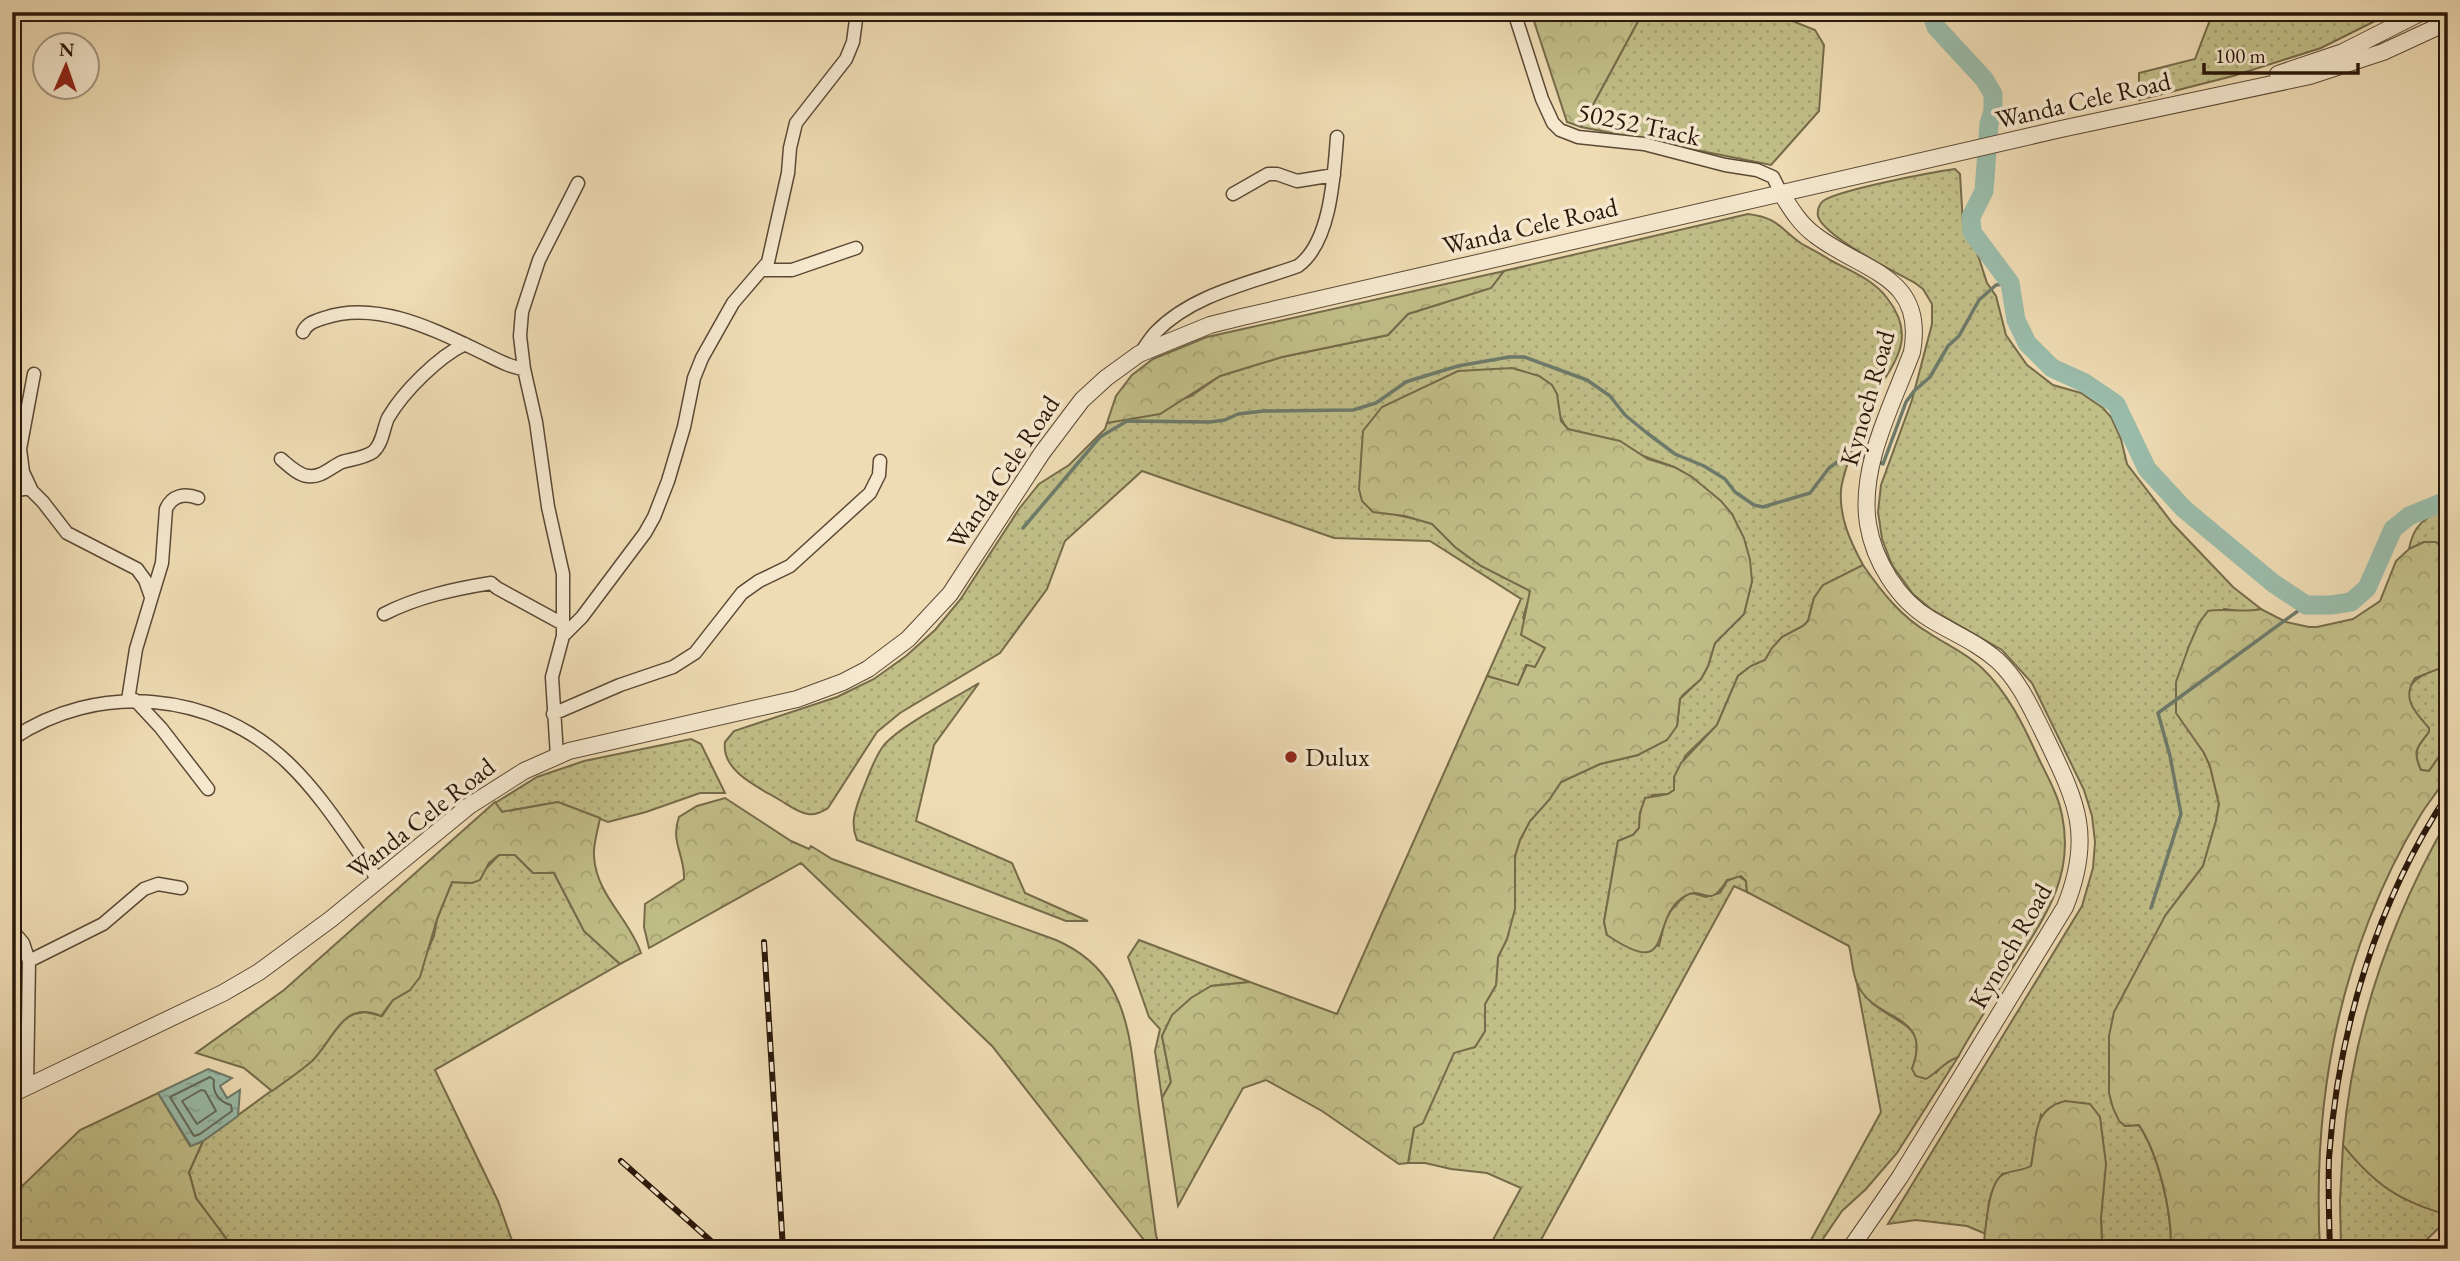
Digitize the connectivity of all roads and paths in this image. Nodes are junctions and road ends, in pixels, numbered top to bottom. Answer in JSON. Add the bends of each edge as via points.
{"nodes":[{"id":1,"x":34,"y":12,"type":"edge"},
{"id":2,"x":857,"y":12,"type":"edge"},
{"id":3,"x":1514,"y":12,"type":"edge"},
{"id":4,"x":2422,"y":12,"type":"edge"},
{"id":5,"x":12,"y":16,"type":"edge"},
{"id":6,"x":2448,"y":22,"type":"edge"},
{"id":7,"x":2226,"y":93,"type":"junction"},
{"id":8,"x":1337,"y":137,"type":"dead end"},
{"id":9,"x":1334,"y":174,"type":"junction"},
{"id":10,"x":578,"y":183,"type":"dead end"},
{"id":11,"x":1781,"y":193,"type":"junction"},
{"id":12,"x":1233,"y":194,"type":"dead end"},
{"id":13,"x":856,"y":248,"type":"dead end"},
{"id":14,"x":762,"y":270,"type":"junction"},
{"id":15,"x":303,"y":332,"type":"dead end"},
{"id":16,"x":465,"y":344,"type":"junction"},
{"id":17,"x":1139,"y":354,"type":"junction"},
{"id":18,"x":524,"y":369,"type":"junction"},
{"id":19,"x":34,"y":374,"type":"dead end"},
{"id":20,"x":281,"y":459,"type":"dead end"},
{"id":21,"x":880,"y":461,"type":"dead end"},
{"id":22,"x":12,"y":491,"type":"edge"},
{"id":23,"x":32,"y":491,"type":"junction"},
{"id":24,"x":198,"y":498,"type":"dead end"},
{"id":25,"x":151,"y":597,"type":"junction"},
{"id":26,"x":384,"y":614,"type":"dead end"},
{"id":27,"x":563,"y":630,"type":"junction"},
{"id":28,"x":132,"y":700,"type":"junction"},
{"id":29,"x":554,"y":714,"type":"junction"},
{"id":30,"x":12,"y":739,"type":"edge"},
{"id":31,"x":557,"y":756,"type":"junction"},
{"id":32,"x":208,"y":789,"type":"dead end"},
{"id":33,"x":379,"y":881,"type":"junction"},
{"id":34,"x":181,"y":888,"type":"dead end"},
{"id":35,"x":12,"y":930,"type":"edge"},
{"id":36,"x":29,"y":961,"type":"junction"},
{"id":37,"x":27,"y":1087,"type":"junction"},
{"id":38,"x":12,"y":1094,"type":"edge"},
{"id":39,"x":1850,"y":1249,"type":"edge"}],
"edges":[{"from":1,"to":5,"type":"street"},
{"from":2,"to":14,"type":"street","via":[[846,59],[796,123],[774,244]]},
{"from":3,"to":11,"type":"street","name":"50252 Track","via":[[1542,99],[1560,130],[1757,170],[1773,177]]},
{"from":4,"to":7,"type":"street","name":"Wanda Cele Road","via":[[2343,52]]},
{"from":6,"to":7,"type":"street","name":"Wanda Cele Road","via":[[2383,52],[2310,76]]},
{"from":7,"to":11,"type":"street","name":"Wanda Cele Road"},
{"from":8,"to":9,"type":"street"},
{"from":9,"to":12,"type":"street","via":[[1297,181],[1268,174]]},
{"from":9,"to":17,"type":"street","via":[[1322,227],[1308,258],[1194,305],[1156,332]]},
{"from":10,"to":18,"type":"street","via":[[539,260],[525,304],[520,336]]},
{"from":11,"to":17,"type":"street","name":"Wanda Cele Road","via":[[1210,325]]},
{"from":11,"to":39,"type":"street","name":"Kynoch Road","via":[[1800,223],[1898,286],[1910,307],[1915,339],[1869,468],[1868,526],[1883,569],[1913,606],[1987,653],[2016,681],[2075,801],[2080,832],[2078,873],[2065,907],[1900,1177]]},
{"from":13,"to":14,"type":"street","via":[[792,270]]},
{"from":14,"to":27,"type":"street","via":[[733,303],[702,358],[654,517],[582,617]]},
{"from":15,"to":16,"type":"street","via":[[310,323],[329,316],[368,312]]},
{"from":16,"to":18,"type":"street"},
{"from":16,"to":20,"type":"street","via":[[442,357],[397,404],[372,452],[307,476]]},
{"from":17,"to":31,"type":"street","name":"Wanda Cele Road","via":[[1073,410],[950,594],[889,655],[843,682],[797,699]]},
{"from":18,"to":27,"type":"street","via":[[564,574]]},
{"from":19,"to":23,"type":"street","via":[[20,449]]},
{"from":21,"to":29,"type":"street","via":[[870,493],[790,566],[743,593],[695,653],[673,667]]},
{"from":22,"to":23,"type":"street"},
{"from":23,"to":25,"type":"street","via":[[68,533],[137,569]]},
{"from":24,"to":25,"type":"street","via":[[184,495],[168,505],[162,563]]},
{"from":25,"to":28,"type":"street","via":[[136,649]]},
{"from":26,"to":27,"type":"street","via":[[455,589],[491,583]]},
{"from":27,"to":29,"type":"street","via":[[552,677]]},
{"from":28,"to":30,"type":"street","via":[[74,710]]},
{"from":28,"to":32,"type":"street","via":[[161,728]]},
{"from":28,"to":33,"type":"street","via":[[192,708],[247,732],[304,780]]},
{"from":29,"to":31,"type":"street"},
{"from":31,"to":33,"type":"street","name":"Wanda Cele Road","via":[[469,806]]},
{"from":33,"to":37,"type":"street","name":"Wanda Cele Road","via":[[259,972]]},
{"from":34,"to":36,"type":"street","via":[[158,884],[144,889],[103,924]]},
{"from":35,"to":36,"type":"street"},
{"from":36,"to":37,"type":"street"},
{"from":37,"to":38,"type":"street","name":"Wanda Cele Road"}]}
